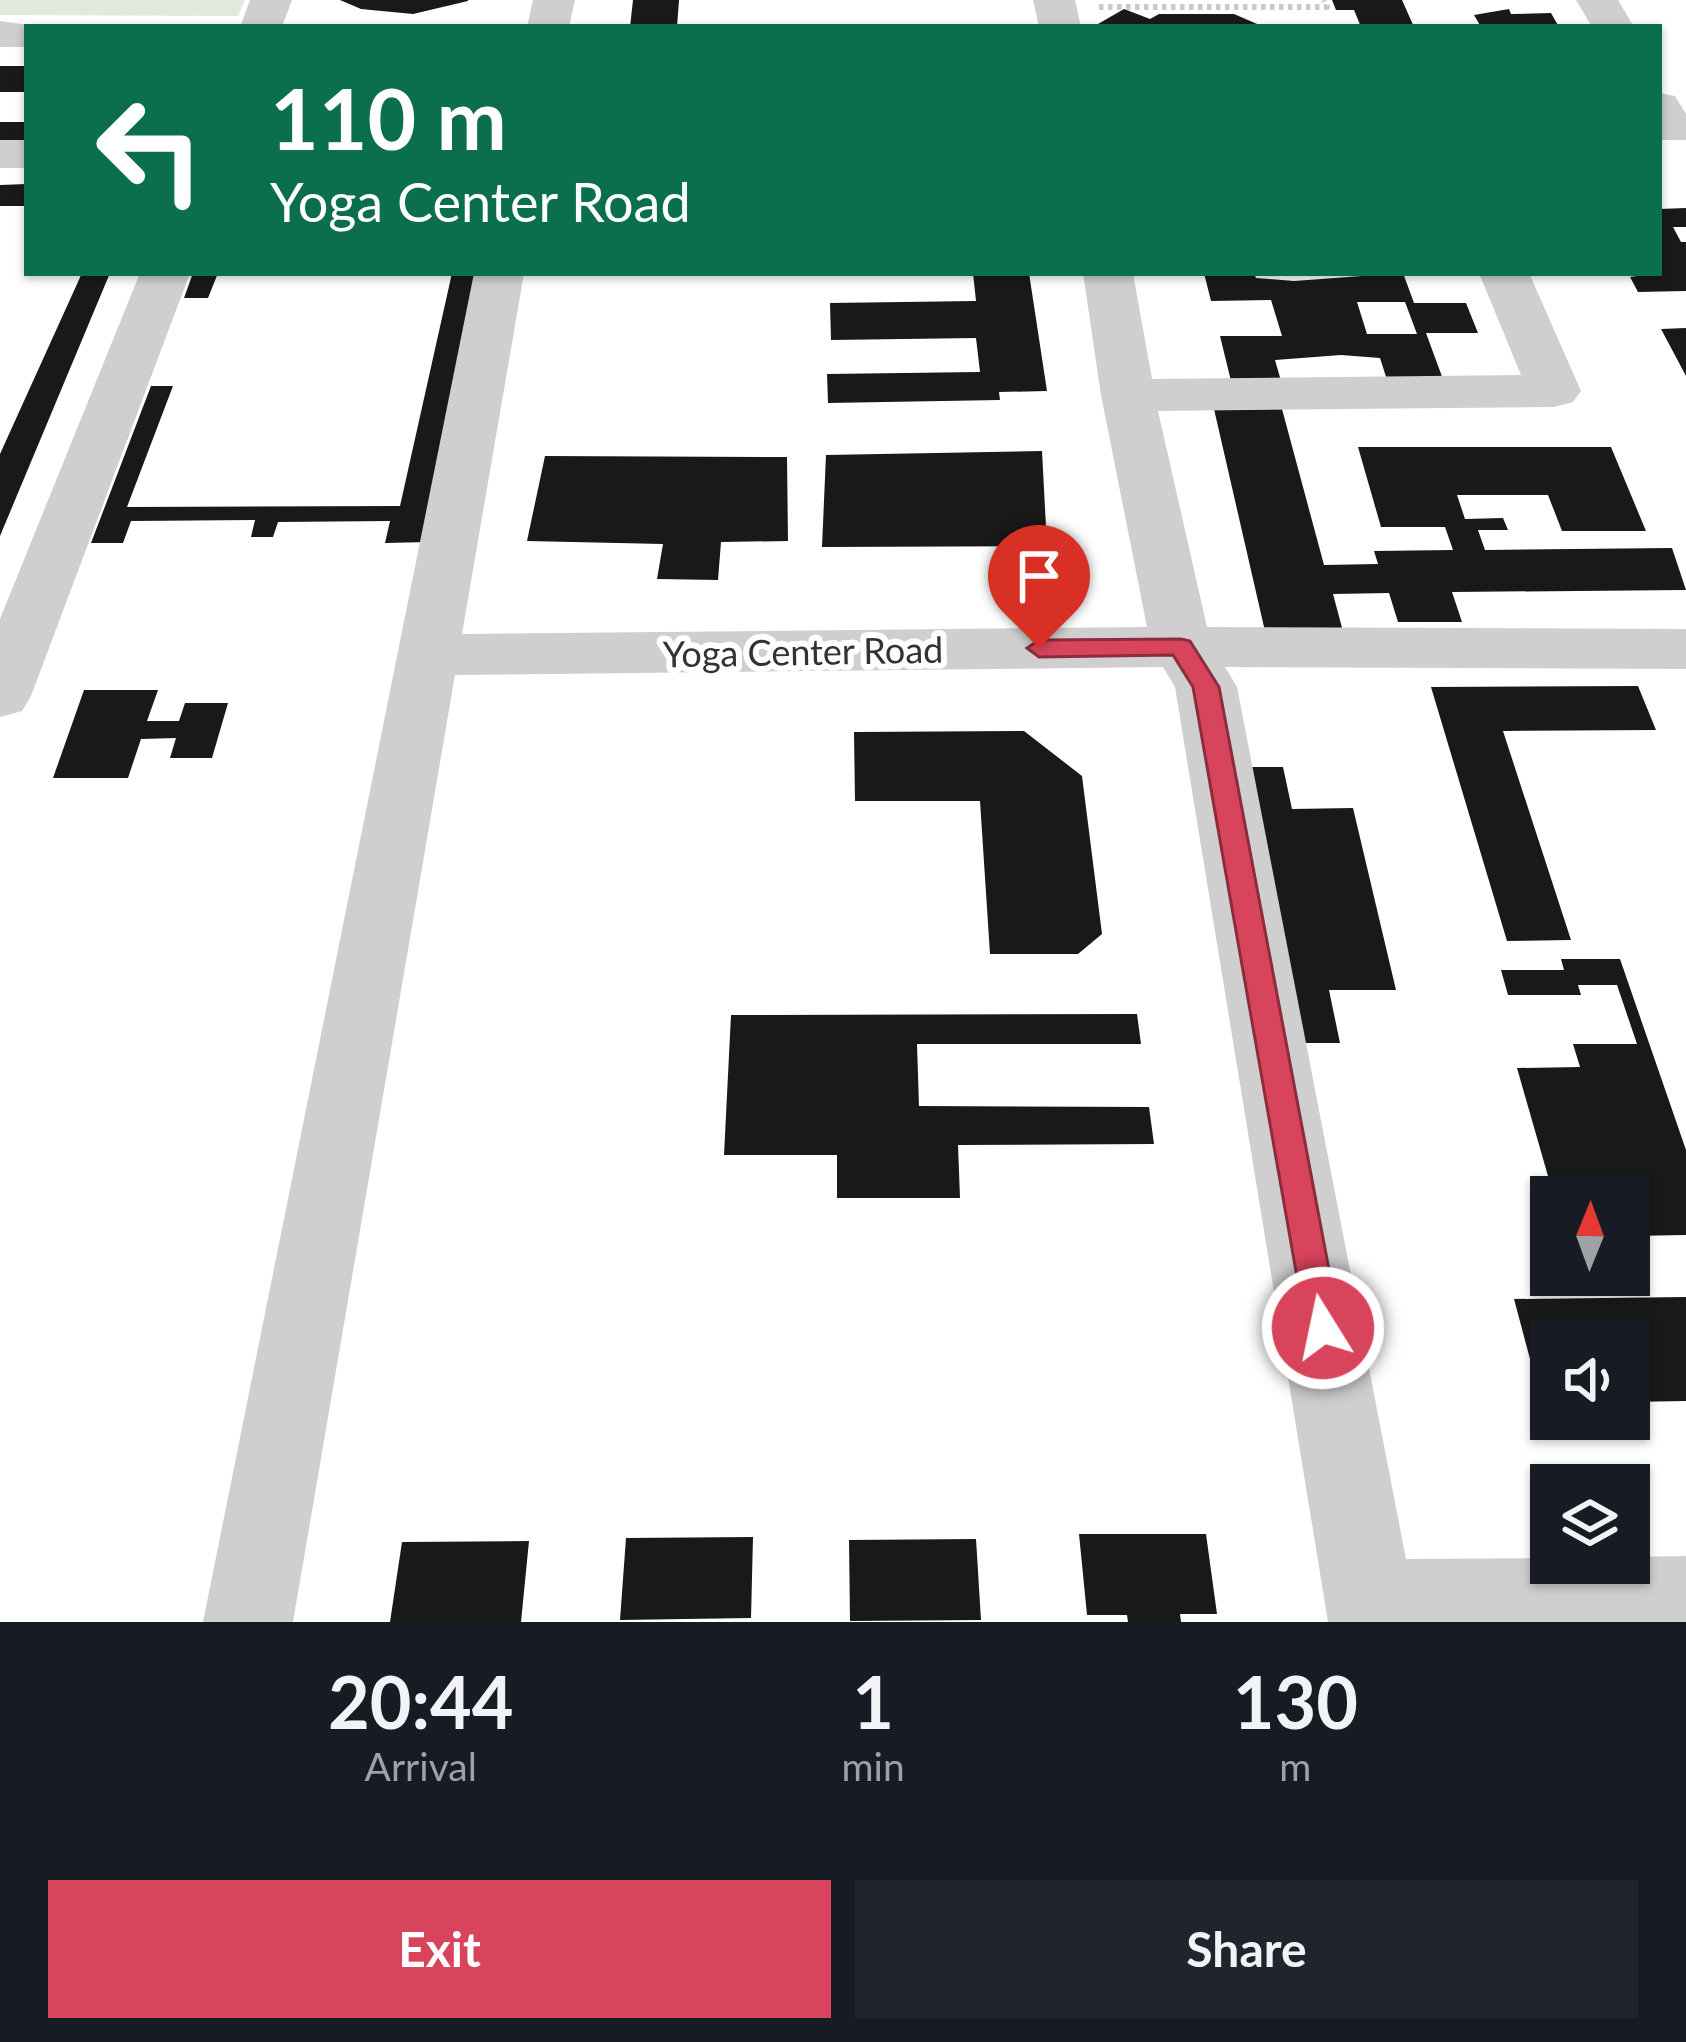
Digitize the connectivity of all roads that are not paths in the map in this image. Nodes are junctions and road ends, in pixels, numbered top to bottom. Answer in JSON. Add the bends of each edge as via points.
{"nodes":[{"id":1,"x":164,"y":276,"type":"edge"},
{"id":2,"x":498,"y":276,"type":"edge"},
{"id":3,"x":1109,"y":276,"type":"edge"},
{"id":4,"x":1135,"y":276,"type":"edge"},
{"id":5,"x":1505,"y":276,"type":"edge"},
{"id":6,"x":1143,"y":395,"type":"junction"},
{"id":7,"x":1686,"y":649,"type":"edge"},
{"id":8,"x":425,"y":656,"type":"junction"},
{"id":9,"x":1200,"y":660,"type":"junction"},
{"id":10,"x":0,"y":696,"type":"edge"},
{"id":11,"x":1686,"y":1599,"type":"edge"},
{"id":12,"x":1373,"y":1612,"type":"edge"},
{"id":13,"x":248,"y":1622,"type":"edge"}],
"edges":[{"from":1,"to":10,"type":"street"},
{"from":2,"to":8,"type":"street"},
{"from":3,"to":6,"type":"street"},
{"from":4,"to":6,"type":"street"},
{"from":5,"to":6,"type":"street","via":[[1554,391]]},
{"from":6,"to":9,"type":"street"},
{"from":7,"to":9,"type":"street","name":"Yoga Center Road"},
{"from":8,"to":9,"type":"street","name":"Yoga Center Road"},
{"from":8,"to":13,"type":"street"},
{"from":9,"to":12,"type":"street"},
{"from":11,"to":12,"type":"street"}]}
